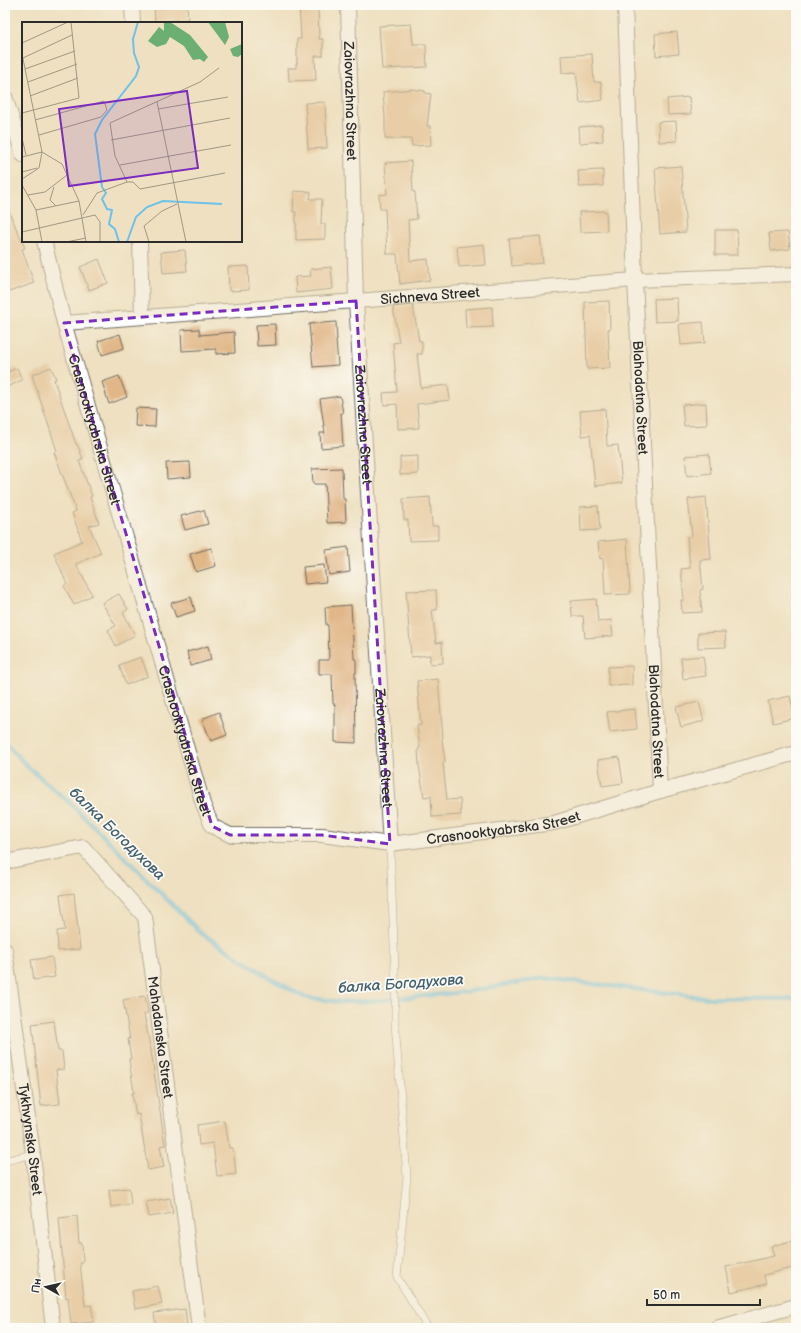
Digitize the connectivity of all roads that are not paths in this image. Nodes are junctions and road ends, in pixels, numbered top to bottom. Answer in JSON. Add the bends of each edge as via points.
{"nodes":[{"id":1,"x":132,"y":5,"type":"edge"},
{"id":2,"x":348,"y":5,"type":"edge"},
{"id":3,"x":625,"y":5,"type":"edge"},
{"id":4,"x":133,"y":22,"type":"edge"},
{"id":5,"x":5,"y":96,"type":"edge"},
{"id":6,"x":22,"y":152,"type":"edge"},
{"id":7,"x":44,"y":242,"type":"edge"},
{"id":8,"x":140,"y":242,"type":"edge"},
{"id":9,"x":796,"y":274,"type":"edge"},
{"id":10,"x":635,"y":280,"type":"junction"},
{"id":11,"x":356,"y":301,"type":"junction"},
{"id":12,"x":142,"y":317,"type":"junction"},
{"id":13,"x":64,"y":323,"type":"junction"},
{"id":14,"x":796,"y":753,"type":"edge"},
{"id":15,"x":660,"y":791,"type":"junction"},
{"id":16,"x":390,"y":844,"type":"junction"},
{"id":17,"x":5,"y":862,"type":"edge"},
{"id":18,"x":5,"y":950,"type":"edge"},
{"id":19,"x":33,"y":1154,"type":"junction"},
{"id":20,"x":5,"y":1161,"type":"edge"},
{"id":21,"x":796,"y":1306,"type":"edge"},
{"id":22,"x":53,"y":1328,"type":"edge"},
{"id":23,"x":199,"y":1328,"type":"edge"},
{"id":24,"x":428,"y":1328,"type":"edge"},
{"id":25,"x":716,"y":1328,"type":"edge"}],
"edges":[{"from":1,"to":4,"type":"street"},
{"from":2,"to":11,"type":"street","name":"Zaiovrazhna Street"},
{"from":3,"to":10,"type":"street","name":"Blahodatna Street"},
{"from":5,"to":6,"type":"street"},
{"from":7,"to":13,"type":"street","name":"Crasnooktyabrska Street"},
{"from":8,"to":12,"type":"street"},
{"from":9,"to":10,"type":"street","name":"Sichneva Street"},
{"from":10,"to":11,"type":"street","name":"Sichneva Street"},
{"from":10,"to":15,"type":"street","name":"Blahodatna Street"},
{"from":11,"to":12,"type":"street","name":"Sichneva Street"},
{"from":11,"to":16,"type":"street","name":"Zaiovrazhna Street"},
{"from":12,"to":13,"type":"street","name":"Sichneva Street"},
{"from":13,"to":16,"type":"street","name":"Crasnooktyabrska Street","via":[[203,804],[212,826],[230,835],[322,835]]},
{"from":14,"to":15,"type":"street","name":"Crasnooktyabrska Street"},
{"from":15,"to":16,"type":"street","name":"Crasnooktyabrska Street","via":[[554,823]]},
{"from":16,"to":24,"type":"lane","via":[[395,1024],[407,1177],[396,1277]]},
{"from":17,"to":23,"type":"street","name":"Mahadanska Street","via":[[83,847],[145,917]]},
{"from":18,"to":19,"type":"street","name":"Tykhvynska Street"},
{"from":19,"to":20,"type":"lane"},
{"from":19,"to":22,"type":"street","name":"Tykhvynska Street"},
{"from":21,"to":25,"type":"street"}]}
